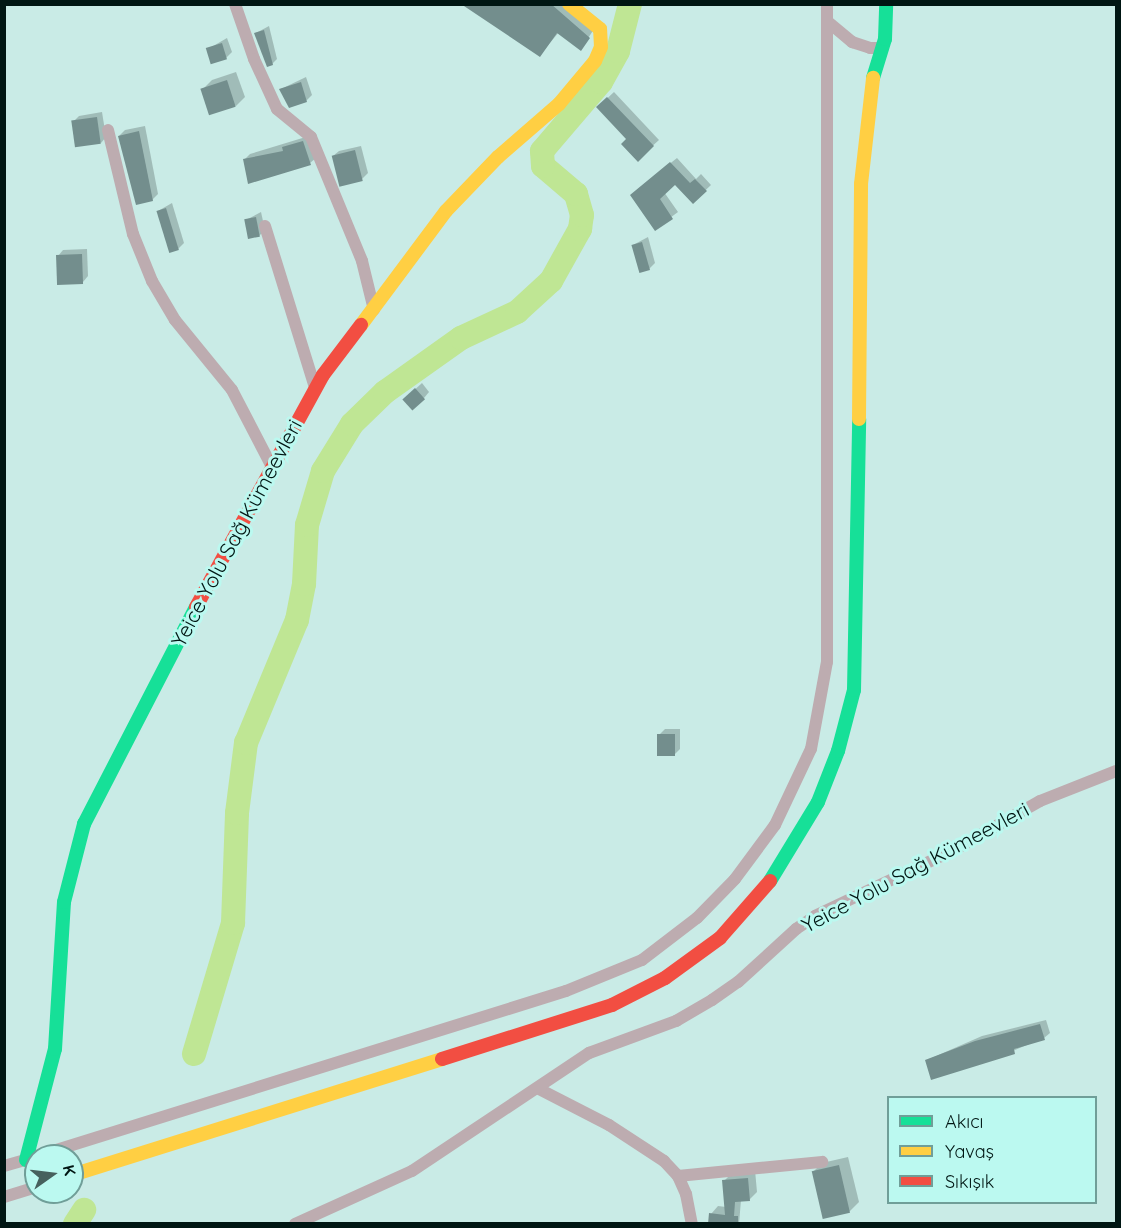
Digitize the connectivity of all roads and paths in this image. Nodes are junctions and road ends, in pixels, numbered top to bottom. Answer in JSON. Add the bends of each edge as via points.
{"nodes":[{"id":1,"x":235,"y":4,"type":"edge"},
{"id":2,"x":569,"y":4,"type":"edge"},
{"id":3,"x":827,"y":4,"type":"edge"},
{"id":4,"x":886,"y":4,"type":"edge"},
{"id":5,"x":828,"y":21,"type":"junction"},
{"id":6,"x":883,"y":48,"type":"junction"},
{"id":7,"x":108,"y":130,"type":"dead end"},
{"id":8,"x":265,"y":226,"type":"dead end"},
{"id":9,"x":374,"y":310,"type":"junction"},
{"id":10,"x":315,"y":388,"type":"junction"},
{"id":11,"x":272,"y":467,"type":"junction"},
{"id":12,"x":1116,"y":771,"type":"edge"},
{"id":13,"x":539,"y":1089,"type":"junction"},
{"id":14,"x":36,"y":1144,"type":"edge"},
{"id":15,"x":75,"y":1144,"type":"edge"},
{"id":16,"x":24,"y":1160,"type":"edge"},
{"id":17,"x":822,"y":1162,"type":"dead end"},
{"id":18,"x":4,"y":1166,"type":"edge"},
{"id":19,"x":84,"y":1171,"type":"edge"},
{"id":20,"x":678,"y":1176,"type":"junction"},
{"id":21,"x":24,"y":1191,"type":"edge"},
{"id":22,"x":4,"y":1197,"type":"edge"},
{"id":23,"x":295,"y":1224,"type":"edge"},
{"id":24,"x":692,"y":1224,"type":"edge"}],
"edges":[{"from":1,"to":9,"type":"street","via":[[254,60],[277,109],[311,136],[362,261]]},
{"from":2,"to":9,"type":"street","name":"Yeice Yolu Sağ Kümeevleri","via":[[600,29],[601,47],[596,60],[559,104],[498,157],[446,211]]},
{"from":3,"to":5,"type":"street"},
{"from":4,"to":6,"type":"street"},
{"from":5,"to":6,"type":"street","via":[[852,42]]},
{"from":5,"to":15,"type":"street","via":[[826,662],[811,748],[775,825],[735,879],[697,918],[642,960],[566,991]]},
{"from":6,"to":19,"type":"street","via":[[869,92],[861,184],[854,690],[838,750],[818,802],[776,874],[744,914],[698,956],[612,1005]]},
{"from":7,"to":11,"type":"street","via":[[133,234],[152,281],[175,320],[232,390]]},
{"from":8,"to":10,"type":"street"},
{"from":9,"to":10,"type":"street","name":"Yeice Yolu Sağ Kümeevleri"},
{"from":10,"to":11,"type":"street","name":"Yeice Yolu Sağ Kümeevleri"},
{"from":11,"to":14,"type":"street","name":"Yeice Yolu Sağ Kümeevleri","via":[[158,678],[84,824],[74,852],[64,902],[57,1040]]},
{"from":12,"to":13,"type":"street","name":"Yeice Yolu Sağ Kümeevleri","via":[[1040,801],[954,850],[815,916],[712,1000],[676,1021],[589,1053]]},
{"from":13,"to":20,"type":"street","via":[[634,1141]]},
{"from":13,"to":23,"type":"street","name":"Yeice Yolu Sağ Kümeevleri","via":[[412,1171]]},
{"from":16,"to":18,"type":"street"},
{"from":17,"to":20,"type":"street"},
{"from":20,"to":24,"type":"street"},
{"from":21,"to":22,"type":"street"}]}
